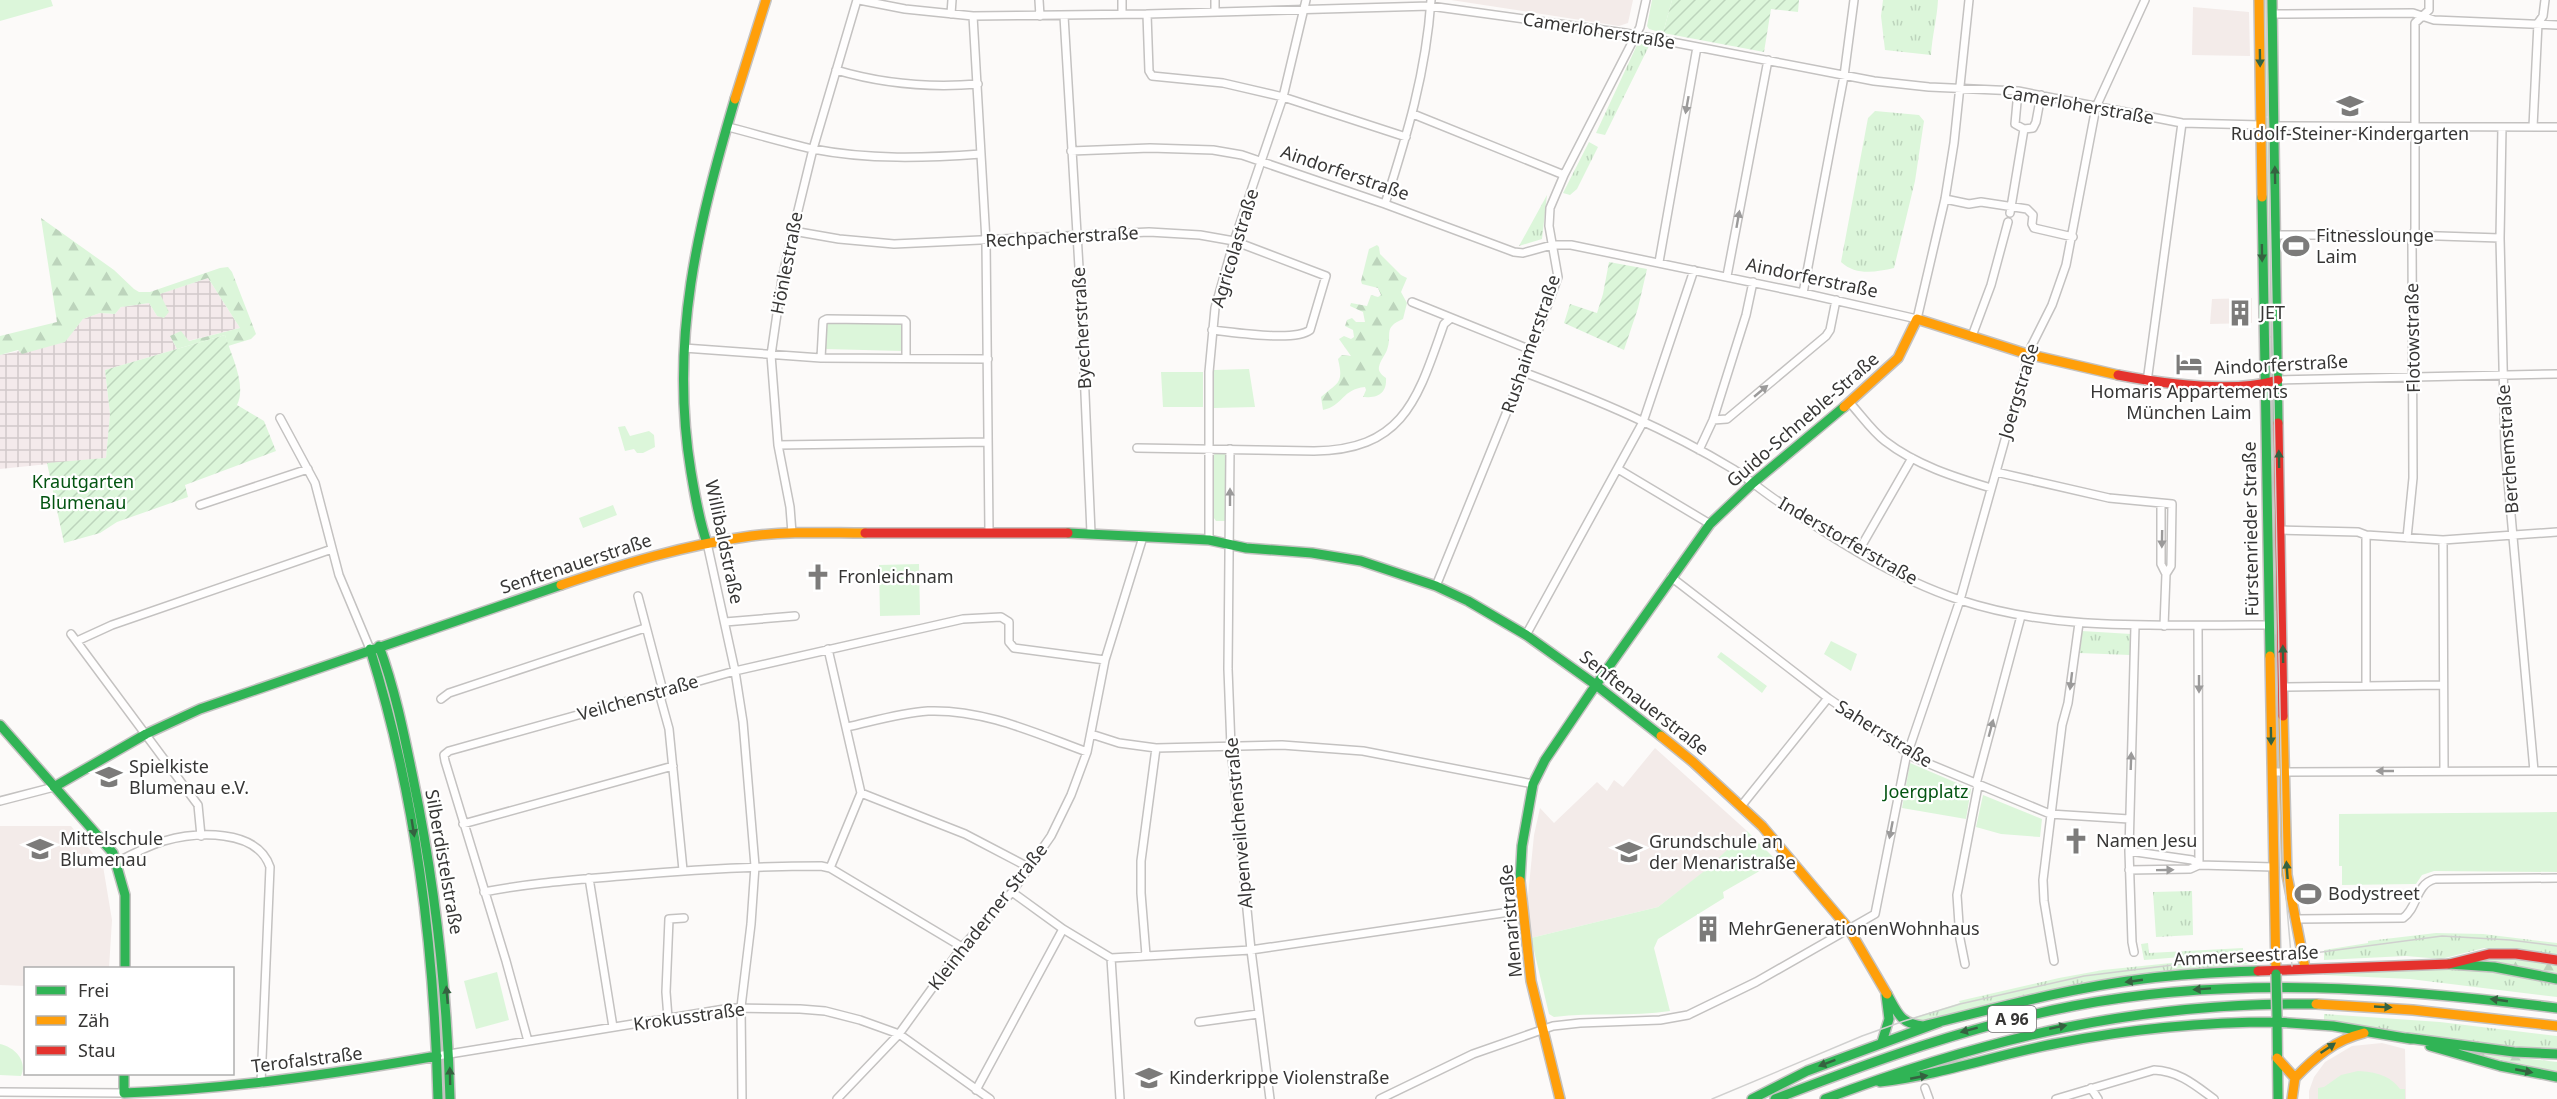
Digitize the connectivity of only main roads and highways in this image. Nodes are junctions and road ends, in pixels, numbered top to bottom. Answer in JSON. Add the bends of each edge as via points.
{"nodes":[{"id":1,"x":766,"y":0,"type":"edge"},
{"id":2,"x":2259,"y":0,"type":"edge"},
{"id":3,"x":2272,"y":0,"type":"edge"},
{"id":4,"x":1917,"y":319,"type":"joint"},
{"id":5,"x":2278,"y":380,"type":"junction"},
{"id":6,"x":2265,"y":384,"type":"junction"},
{"id":7,"x":707,"y":543,"type":"junction"},
{"id":8,"x":372,"y":646,"type":"junction"},
{"id":9,"x":1596,"y":685,"type":"junction"},
{"id":10,"x":0,"y":725,"type":"edge"},
{"id":11,"x":54,"y":787,"type":"junction"},
{"id":12,"x":2557,"y":960,"type":"edge"},
{"id":13,"x":2449,"y":964,"type":"junction"},
{"id":14,"x":125,"y":967,"type":"edge"},
{"id":15,"x":2305,"y":968,"type":"junction"},
{"id":16,"x":2276,"y":972,"type":"junction"},
{"id":17,"x":2557,"y":979,"type":"edge"},
{"id":18,"x":1886,"y":995,"type":"junction"},
{"id":19,"x":2557,"y":1008,"type":"edge"},
{"id":20,"x":2277,"y":1020,"type":"junction"},
{"id":21,"x":1940,"y":1022,"type":"junction"},
{"id":22,"x":2557,"y":1026,"type":"edge"},
{"id":23,"x":2369,"y":1032,"type":"junction"},
{"id":24,"x":2407,"y":1038,"type":"junction"},
{"id":25,"x":1882,"y":1042,"type":"junction"},
{"id":26,"x":2557,"y":1054,"type":"edge"},
{"id":27,"x":437,"y":1056,"type":"junction"},
{"id":28,"x":2277,"y":1058,"type":"junction"},
{"id":29,"x":124,"y":1075,"type":"edge"},
{"id":30,"x":2557,"y":1077,"type":"edge"},
{"id":31,"x":2295,"y":1078,"type":"junction"},
{"id":32,"x":1861,"y":1084,"type":"junction"},
{"id":33,"x":438,"y":1099,"type":"edge"},
{"id":34,"x":450,"y":1099,"type":"edge"},
{"id":35,"x":1560,"y":1099,"type":"edge"},
{"id":36,"x":1752,"y":1099,"type":"edge"},
{"id":37,"x":1775,"y":1099,"type":"edge"},
{"id":38,"x":1825,"y":1099,"type":"edge"},
{"id":39,"x":2278,"y":1099,"type":"edge"},
{"id":40,"x":2292,"y":1099,"type":"edge"}],
"edges":[{"from":1,"to":7,"type":"main road","name":"Willibaldstraße","via":[[728,127],[696,260],[684,348],[685,428]]},
{"from":2,"to":6,"type":"main road","name":"Fürstenrieder Straße","one_way":true},
{"from":5,"to":3,"type":"main road","name":"Fürstenrieder Straße","one_way":true},
{"from":4,"to":6,"type":"main road","name":"Aindorferstraße","via":[[2066,366],[2147,382]]},
{"from":4,"to":9,"type":"main road","name":"Guido-Schneble-Straße","via":[[1898,358],[1710,524]]},
{"from":5,"to":6,"type":"main road","name":"Aindorferstraße"},
{"from":15,"to":5,"type":"main road","name":"Fürstenrieder Straße","one_way":true,"via":[[2287,875]]},
{"from":6,"to":16,"type":"main road","name":"Fürstenrieder Straße","one_way":true},
{"from":7,"to":8,"type":"main road","name":"Senftenauerstraße","via":[[627,563]]},
{"from":7,"to":9,"type":"main road","name":"Senftenauerstraße","via":[[792,533],[1090,533],[1209,540],[1312,553],[1361,561],[1436,586],[1526,635]]},
{"from":8,"to":11,"type":"main road","name":"Senftenauerstraße","via":[[200,709],[146,734]]},
{"from":8,"to":27,"type":"main road","name":"Silberdistelstraße","one_way":true,"via":[[397,738],[414,833],[435,1003]]},
{"from":34,"to":8,"type":"main road","name":"Silberdistelstraße","one_way":true,"via":[[444,956],[429,866],[393,691]]},
{"from":9,"to":18,"type":"main road","name":"Senftenauerstraße","via":[[1742,805],[1849,929]]},
{"from":9,"to":35,"type":"main road","name":"Menaristraße","via":[[1533,784],[1522,846],[1520,881],[1531,981]]},
{"from":10,"to":11,"type":"main road"},
{"from":11,"to":14,"type":"main road","via":[[112,851],[117,862],[126,896]]},
{"from":12,"to":13,"type":"main road","name":"Ammerseestraße","via":[[2482,954]]},
{"from":13,"to":15,"type":"main road","name":"Ammerseestraße"},
{"from":13,"to":17,"type":"main road"},
{"from":15,"to":16,"type":"main road","name":"Ammerseestraße"},
{"from":16,"to":20,"type":"main road","name":"Fürstenrieder Straße","bridge":true},
{"from":16,"to":21,"type":"main road","name":"Ammerseestraße","one_way":true,"via":[[2201,973],[2099,985]]},
{"from":18,"to":21,"type":"main road","name":"Senftenauerstraße","via":[[1908,1024]]},
{"from":18,"to":25,"type":"main road","via":[[1889,1019]]},
{"from":19,"to":37,"type":"main road","number":"A 96","one_way":true,"via":[[2440,994],[2324,987],[2164,992],[2082,1004],[1957,1034],[1892,1054]]},
{"from":20,"to":23,"type":"main road"},
{"from":20,"to":28,"type":"main road","name":"Fürstenrieder Straße"},
{"from":32,"to":20,"type":"main road","one_way":true,"via":[[1916,1078],[2057,1043],[2112,1034]]},
{"from":21,"to":25,"type":"main road"},
{"from":32,"to":22,"type":"main road","number":"A 96","one_way":true,"via":[[1961,1051],[2058,1026],[2222,1006],[2324,1004],[2410,1009]]},
{"from":23,"to":24,"type":"main road"},
{"from":31,"to":23,"type":"main road","one_way":true,"via":[[2328,1046]]},
{"from":24,"to":26,"type":"main road"},
{"from":24,"to":30,"type":"main road","one_way":true,"via":[[2500,1066]]},
{"from":25,"to":36,"type":"main road","one_way":true,"via":[[1808,1071]]},
{"from":27,"to":29,"type":"main road","name":"Terofalstraße","via":[[261,1083],[124,1093]]},
{"from":27,"to":33,"type":"main road","name":"Silberdistelstraße"},
{"from":28,"to":31,"type":"main road"},
{"from":28,"to":39,"type":"main road","name":"Fürstenrieder Straße"},
{"from":31,"to":40,"type":"main road"},
{"from":32,"to":38,"type":"main road","number":"A 96"}]}
